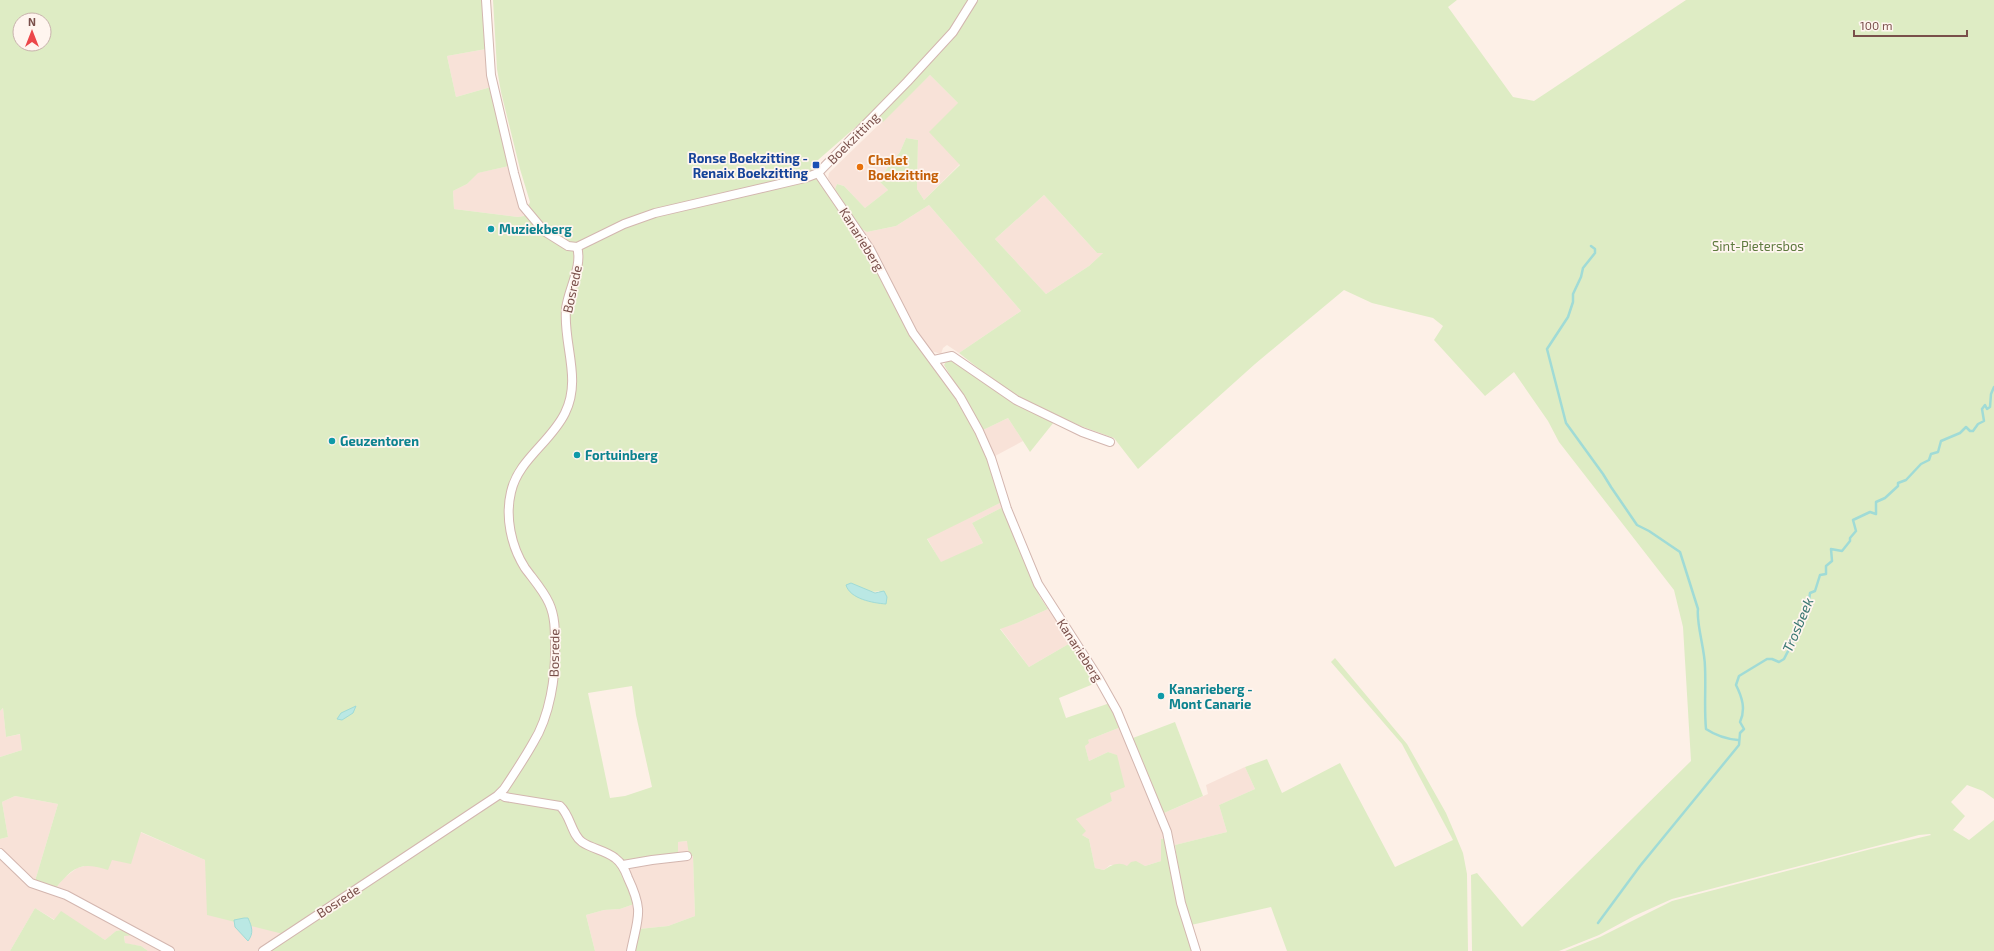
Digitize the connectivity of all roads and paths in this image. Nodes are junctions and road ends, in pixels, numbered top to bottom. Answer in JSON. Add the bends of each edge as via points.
{"nodes":[{"id":1,"x":486,"y":0,"type":"edge"},
{"id":2,"x":973,"y":0,"type":"edge"},
{"id":3,"x":818,"y":172,"type":"junction"},
{"id":4,"x":577,"y":248,"type":"junction"},
{"id":5,"x":934,"y":360,"type":"junction"},
{"id":6,"x":1110,"y":442,"type":"dead end"},
{"id":7,"x":500,"y":794,"type":"junction"},
{"id":8,"x":0,"y":853,"type":"edge"},
{"id":9,"x":686,"y":856,"type":"dead end"},
{"id":10,"x":622,"y":865,"type":"junction"},
{"id":11,"x":170,"y":951,"type":"edge"},
{"id":12,"x":263,"y":951,"type":"edge"},
{"id":13,"x":631,"y":951,"type":"edge"},
{"id":14,"x":1196,"y":951,"type":"edge"}],
"edges":[{"from":1,"to":4,"type":"street","via":[[491,76],[523,206],[544,231],[568,246]]},
{"from":2,"to":3,"type":"street","name":"Boekzitting","via":[[953,32]]},
{"from":3,"to":4,"type":"street","name":"Boekzitting","via":[[805,178],[637,219]]},
{"from":3,"to":5,"type":"street","name":"Kanarieberg","via":[[870,250],[913,333]]},
{"from":4,"to":7,"type":"street","name":"Bosrede","via":[[579,257],[566,318],[572,372],[570,402],[556,428],[520,471],[510,500],[510,524],[517,551],[545,596],[552,614],[555,630],[554,682],[537,736]]},
{"from":5,"to":6,"type":"street","via":[[952,356],[1016,400],[1082,432]]},
{"from":5,"to":14,"type":"street","name":"Kanarieberg","via":[[960,397],[988,449],[1007,509],[1038,584],[1099,679],[1120,718],[1168,832],[1181,902]]},
{"from":7,"to":10,"type":"street","via":[[560,806],[565,810],[582,842],[606,852]]},
{"from":7,"to":12,"type":"street","name":"Bosrede"},
{"from":8,"to":11,"type":"street","via":[[31,883],[66,895]]},
{"from":9,"to":10,"type":"street"},
{"from":10,"to":13,"type":"street","via":[[636,893],[639,907]]}]}
